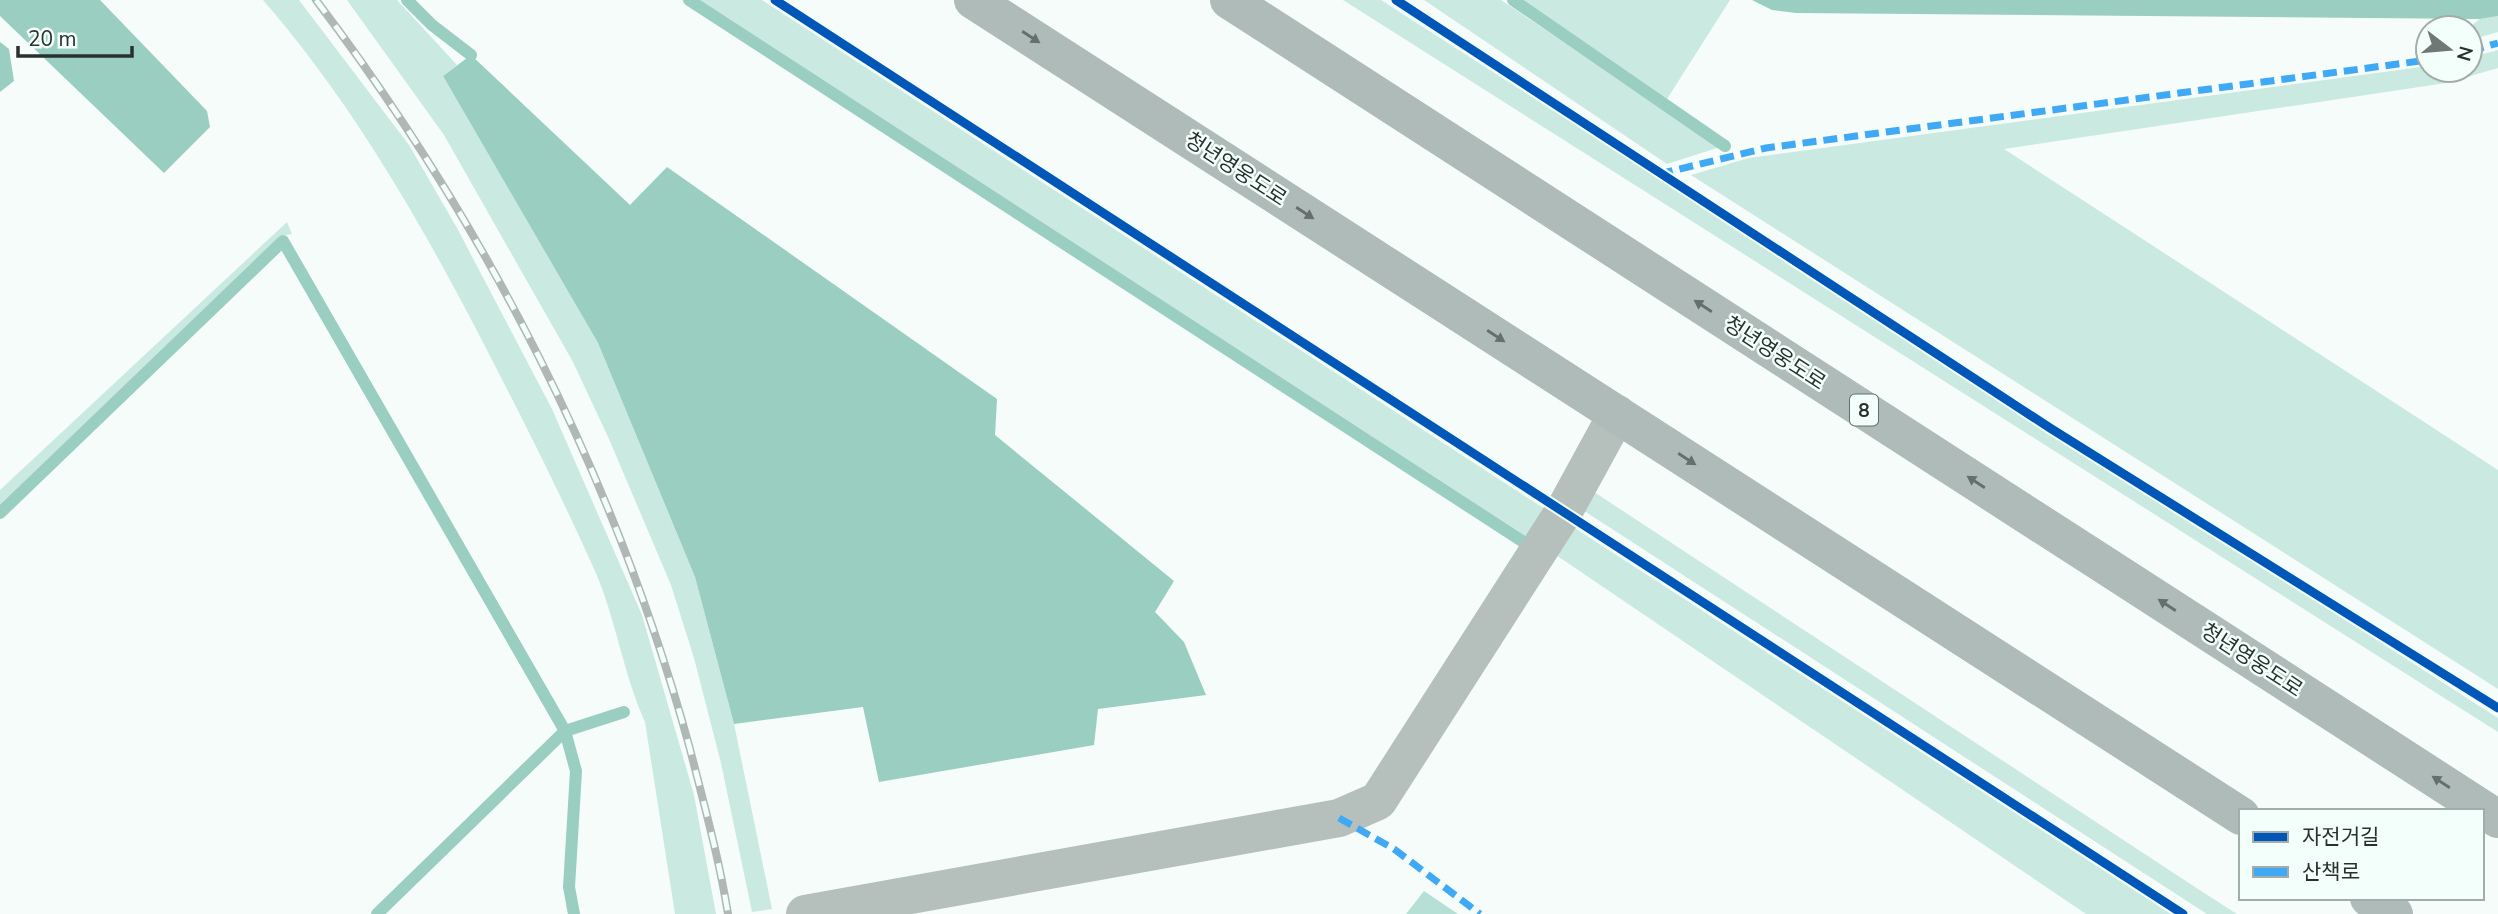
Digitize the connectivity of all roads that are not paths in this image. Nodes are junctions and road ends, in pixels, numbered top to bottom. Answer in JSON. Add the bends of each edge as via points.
{"nodes":[{"id":1,"x":974,"y":0,"type":"edge"},
{"id":2,"x":1229,"y":0,"type":"edge"},
{"id":3,"x":1617,"y":414,"type":"junction"},
{"id":4,"x":2483,"y":809,"type":"edge"},
{"id":5,"x":2239,"y":815,"type":"edge"},
{"id":6,"x":2372,"y":900,"type":"edge"},
{"id":7,"x":805,"y":914,"type":"edge"},
{"id":8,"x":2394,"y":914,"type":"edge"}],
"edges":[{"from":1,"to":3,"type":"highway","name":"청년영웅도로","one_way":true},
{"from":4,"to":2,"type":"highway","name":"청년영웅도로","number":"8","one_way":true},
{"from":3,"to":5,"type":"highway","name":"청년영웅도로","one_way":true},
{"from":3,"to":7,"type":"street","via":[[1564,511],[1378,801],[1339,817]]},
{"from":6,"to":8,"type":"highway"}]}
